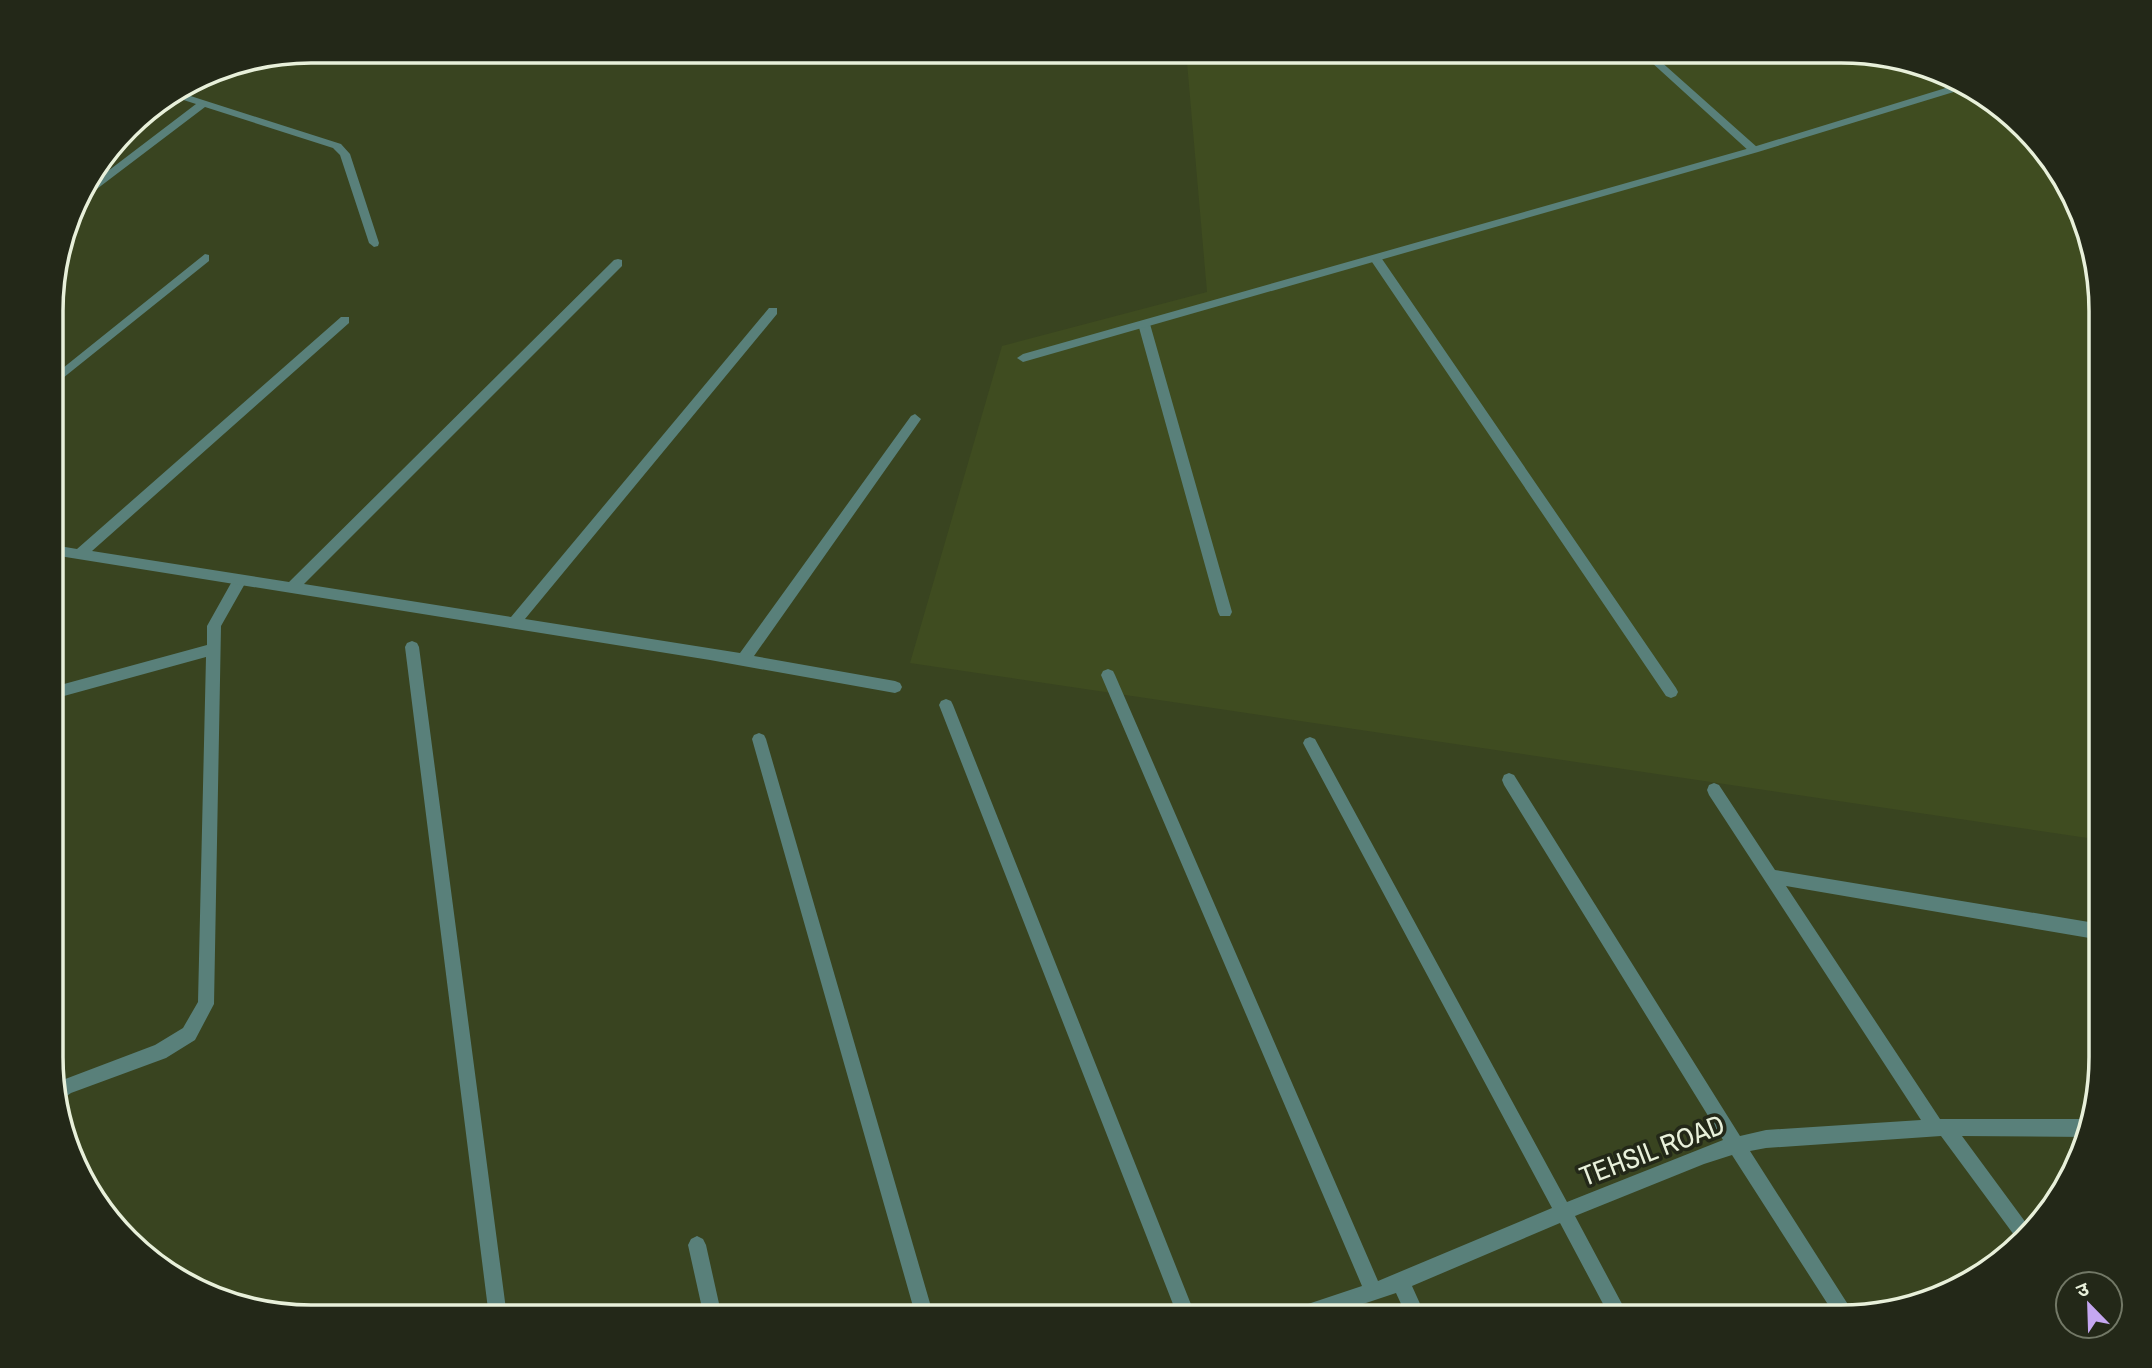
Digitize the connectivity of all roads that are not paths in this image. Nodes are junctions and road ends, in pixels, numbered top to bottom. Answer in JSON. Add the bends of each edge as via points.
{"nodes":[{"id":1,"x":1657,"y":63,"type":"edge"},
{"id":2,"x":1951,"y":90,"type":"edge"},
{"id":3,"x":185,"y":97,"type":"edge"},
{"id":4,"x":204,"y":103,"type":"junction"},
{"id":5,"x":1754,"y":150,"type":"junction"},
{"id":6,"x":99,"y":182,"type":"edge"},
{"id":7,"x":374,"y":243,"type":"dead end"},
{"id":8,"x":205,"y":258,"type":"dead end"},
{"id":9,"x":1376,"y":259,"type":"junction"},
{"id":10,"x":618,"y":263,"type":"dead end"},
{"id":11,"x":773,"y":311,"type":"dead end"},
{"id":12,"x":345,"y":320,"type":"dead end"},
{"id":13,"x":1144,"y":324,"type":"junction"},
{"id":14,"x":1023,"y":358,"type":"dead end"},
{"id":15,"x":63,"y":374,"type":"edge"},
{"id":16,"x":915,"y":419,"type":"dead end"},
{"id":17,"x":63,"y":552,"type":"edge"},
{"id":18,"x":79,"y":555,"type":"junction"},
{"id":19,"x":240,"y":580,"type":"junction"},
{"id":20,"x":292,"y":588,"type":"junction"},
{"id":21,"x":1225,"y":612,"type":"dead end"},
{"id":22,"x":514,"y":623,"type":"junction"},
{"id":23,"x":412,"y":647,"type":"dead end"},
{"id":24,"x":213,"y":649,"type":"junction"},
{"id":25,"x":743,"y":660,"type":"junction"},
{"id":26,"x":1108,"y":675,"type":"dead end"},
{"id":27,"x":895,"y":687,"type":"dead end"},
{"id":28,"x":63,"y":690,"type":"edge"},
{"id":29,"x":1671,"y":692,"type":"dead end"},
{"id":30,"x":946,"y":705,"type":"dead end"},
{"id":31,"x":759,"y":740,"type":"dead end"},
{"id":32,"x":1310,"y":743,"type":"dead end"},
{"id":33,"x":1508,"y":780,"type":"dead end"},
{"id":34,"x":1714,"y":790,"type":"dead end"},
{"id":35,"x":1770,"y":876,"type":"junction"},
{"id":36,"x":2089,"y":930,"type":"edge"},
{"id":37,"x":65,"y":1088,"type":"edge"},
{"id":38,"x":1940,"y":1128,"type":"junction"},
{"id":39,"x":2079,"y":1128,"type":"edge"},
{"id":40,"x":1736,"y":1145,"type":"junction"},
{"id":41,"x":1562,"y":1213,"type":"junction"},
{"id":42,"x":2019,"y":1228,"type":"edge"},
{"id":43,"x":697,"y":1245,"type":"dead end"},
{"id":44,"x":1401,"y":1282,"type":"junction"},
{"id":45,"x":1373,"y":1292,"type":"junction"},
{"id":46,"x":496,"y":1305,"type":"edge"},
{"id":47,"x":710,"y":1305,"type":"edge"},
{"id":48,"x":922,"y":1305,"type":"edge"},
{"id":49,"x":1182,"y":1305,"type":"edge"},
{"id":50,"x":1333,"y":1305,"type":"edge"},
{"id":51,"x":1412,"y":1305,"type":"edge"},
{"id":52,"x":1613,"y":1305,"type":"edge"},
{"id":53,"x":1839,"y":1305,"type":"edge"}],
"edges":[{"from":1,"to":5,"type":"street"},
{"from":2,"to":5,"type":"street"},
{"from":3,"to":4,"type":"street"},
{"from":4,"to":6,"type":"street"},
{"from":4,"to":7,"type":"street","via":[[337,146],[345,154]]},
{"from":5,"to":9,"type":"street"},
{"from":8,"to":15,"type":"street"},
{"from":9,"to":13,"type":"street"},
{"from":9,"to":29,"type":"street"},
{"from":10,"to":20,"type":"street"},
{"from":11,"to":22,"type":"street"},
{"from":12,"to":18,"type":"street"},
{"from":13,"to":14,"type":"street"},
{"from":13,"to":21,"type":"street"},
{"from":16,"to":25,"type":"street"},
{"from":17,"to":18,"type":"street"},
{"from":18,"to":19,"type":"street"},
{"from":19,"to":20,"type":"street"},
{"from":19,"to":24,"type":"street","via":[[214,626]]},
{"from":20,"to":22,"type":"street"},
{"from":22,"to":25,"type":"street"},
{"from":23,"to":46,"type":"street"},
{"from":24,"to":28,"type":"street"},
{"from":24,"to":37,"type":"street","via":[[206,1003],[189,1034],[160,1052]]},
{"from":25,"to":27,"type":"street"},
{"from":26,"to":45,"type":"street"},
{"from":30,"to":49,"type":"street"},
{"from":31,"to":48,"type":"street"},
{"from":32,"to":41,"type":"street"},
{"from":33,"to":40,"type":"street"},
{"from":34,"to":35,"type":"street"},
{"from":35,"to":36,"type":"street"},
{"from":35,"to":38,"type":"street"},
{"from":38,"to":39,"type":"street","name":"TEHSIL ROAD"},
{"from":38,"to":40,"type":"street","name":"TEHSIL ROAD"},
{"from":38,"to":42,"type":"street"},
{"from":40,"to":41,"type":"street","name":"TEHSIL ROAD"},
{"from":40,"to":53,"type":"street"},
{"from":41,"to":44,"type":"street","name":"TEHSIL ROAD"},
{"from":41,"to":52,"type":"street"},
{"from":43,"to":47,"type":"street"},
{"from":44,"to":45,"type":"street","name":"TEHSIL ROAD"},
{"from":44,"to":51,"type":"street"},
{"from":45,"to":50,"type":"street","name":"TEHSIL ROAD"}]}
